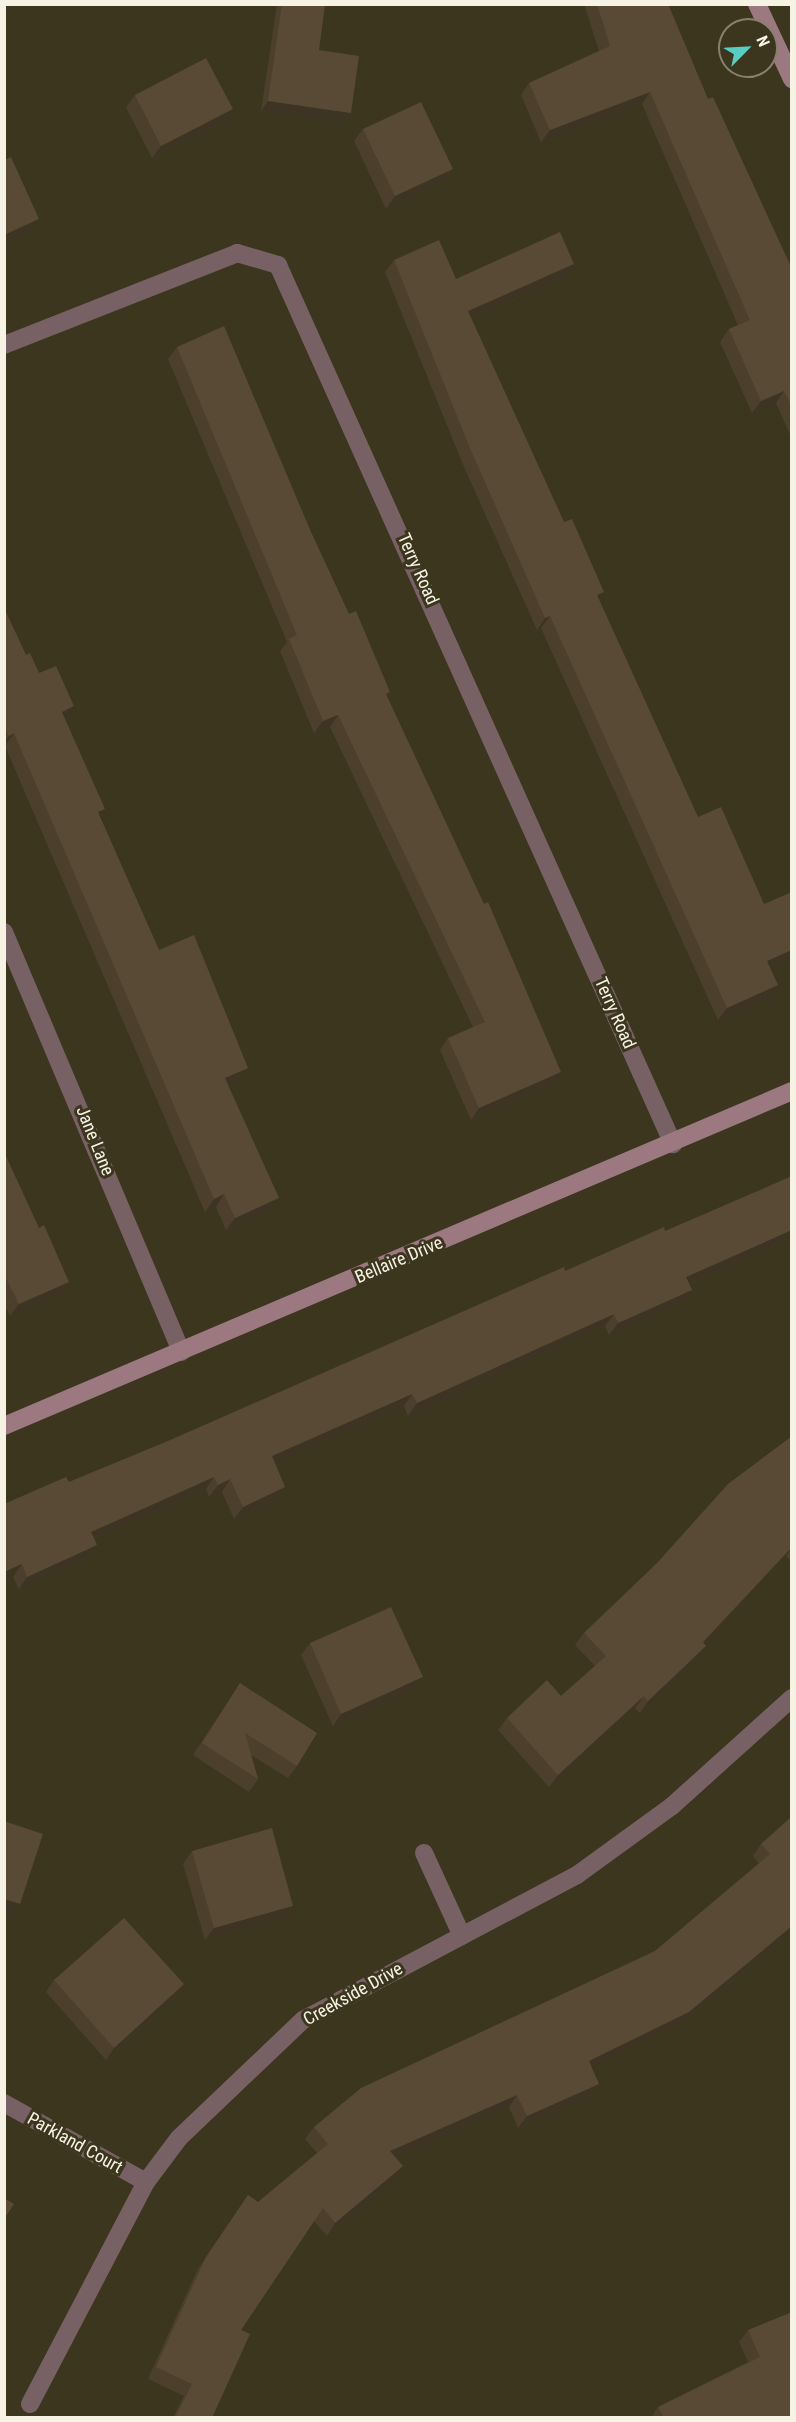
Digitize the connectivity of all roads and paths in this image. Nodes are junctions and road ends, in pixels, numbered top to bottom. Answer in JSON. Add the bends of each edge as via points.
{"nodes":[{"id":1,"x":757,"y":4,"type":"edge"},
{"id":2,"x":792,"y":79,"type":"edge"},
{"id":3,"x":4,"y":345,"type":"edge"},
{"id":4,"x":4,"y":932,"type":"edge"},
{"id":5,"x":792,"y":1091,"type":"edge"},
{"id":6,"x":673,"y":1144,"type":"junction"},
{"id":7,"x":181,"y":1352,"type":"junction"},
{"id":8,"x":4,"y":1426,"type":"edge"},
{"id":9,"x":792,"y":1698,"type":"edge"},
{"id":10,"x":424,"y":1853,"type":"dead end"},
{"id":11,"x":462,"y":1936,"type":"junction"},
{"id":12,"x":4,"y":2103,"type":"edge"},
{"id":13,"x":146,"y":2182,"type":"junction"},
{"id":14,"x":30,"y":2404,"type":"dead end"}],
"edges":[{"from":1,"to":2,"type":"street"},
{"from":3,"to":6,"type":"street","name":"Terry Road","via":[[237,253],[278,265]]},
{"from":4,"to":7,"type":"street","name":"Jane Lane"},
{"from":5,"to":6,"type":"street","name":"Bellaire Drive"},
{"from":6,"to":7,"type":"street","name":"Bellaire Drive"},
{"from":7,"to":8,"type":"street","name":"Bellaire Drive"},
{"from":9,"to":11,"type":"street","name":"Creekside Drive","via":[[672,1806],[577,1875]]},
{"from":10,"to":11,"type":"street"},
{"from":11,"to":13,"type":"street","name":"Creekside Drive","via":[[303,2020],[179,2138]]},
{"from":12,"to":13,"type":"street","name":"Parkland Court"},
{"from":13,"to":14,"type":"street","name":"Creekside Drive"}]}
